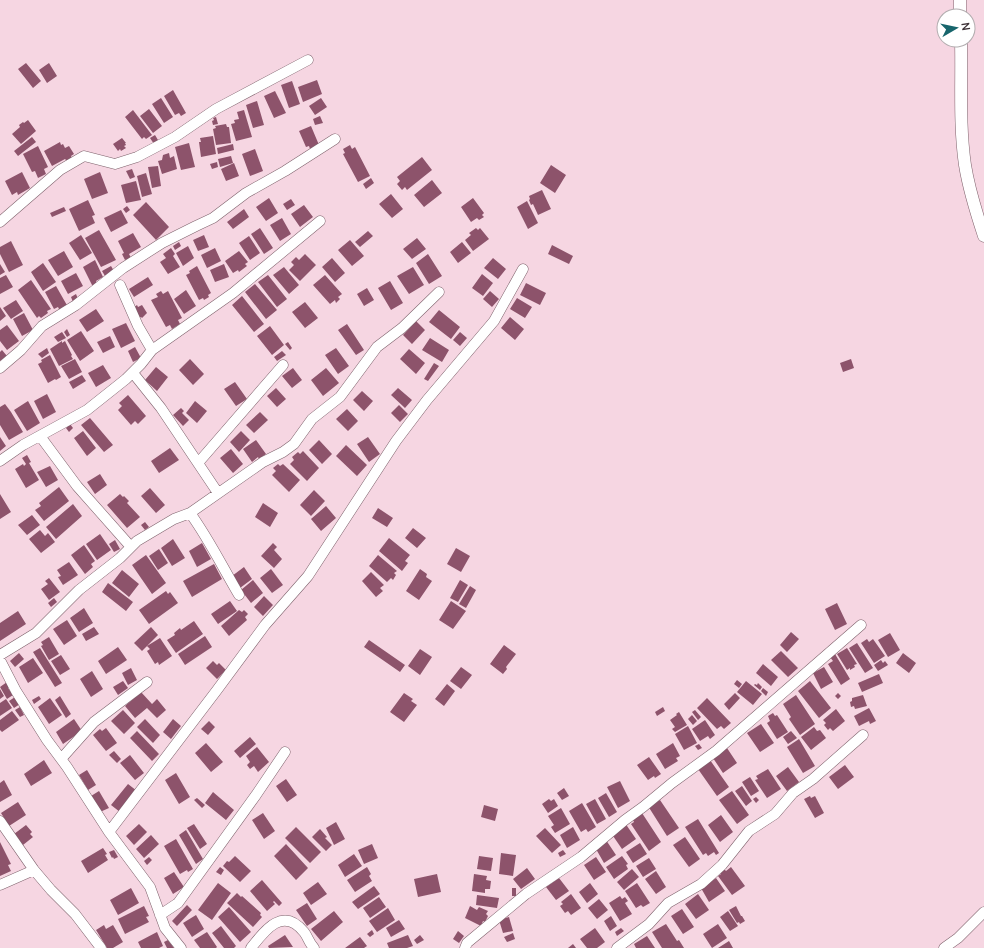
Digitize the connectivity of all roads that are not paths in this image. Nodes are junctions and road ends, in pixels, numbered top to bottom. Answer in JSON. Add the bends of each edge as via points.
{"nodes":[{"id":1,"x":961,"y":48,"type":"edge"},
{"id":2,"x":308,"y":60,"type":"dead end"},
{"id":3,"x":335,"y":139,"type":"dead end"},
{"id":4,"x":320,"y":221,"type":"dead end"},
{"id":5,"x":0,"y":222,"type":"edge"},
{"id":6,"x":984,"y":236,"type":"edge"},
{"id":7,"x":523,"y":269,"type":"dead end"},
{"id":8,"x":120,"y":285,"type":"dead end"},
{"id":9,"x":439,"y":292,"type":"dead end"},
{"id":10,"x":152,"y":350,"type":"junction"},
{"id":11,"x":283,"y":365,"type":"dead end"},
{"id":12,"x":0,"y":368,"type":"edge"},
{"id":13,"x":133,"y":373,"type":"junction"},
{"id":14,"x":40,"y":436,"type":"junction"},
{"id":15,"x":0,"y":461,"type":"edge"},
{"id":16,"x":198,"y":463,"type":"junction"},
{"id":17,"x":218,"y":493,"type":"junction"},
{"id":18,"x":190,"y":513,"type":"junction"},
{"id":19,"x":131,"y":547,"type":"junction"},
{"id":20,"x":239,"y":595,"type":"dead end"},
{"id":21,"x":861,"y":626,"type":"dead end"},
{"id":22,"x":0,"y":655,"type":"edge"},
{"id":23,"x":0,"y":660,"type":"edge"},
{"id":24,"x":147,"y":682,"type":"dead end"},
{"id":25,"x":863,"y":735,"type":"dead end"},
{"id":26,"x":285,"y":752,"type":"dead end"},
{"id":27,"x":61,"y":759,"type":"junction"},
{"id":28,"x":0,"y":821,"type":"edge"},
{"id":29,"x":109,"y":832,"type":"junction"},
{"id":30,"x":34,"y":870,"type":"junction"},
{"id":31,"x":0,"y":885,"type":"edge"},
{"id":32,"x":984,"y":912,"type":"edge"},
{"id":33,"x":160,"y":915,"type":"junction"},
{"id":34,"x":101,"y":948,"type":"edge"},
{"id":35,"x":181,"y":948,"type":"edge"},
{"id":36,"x":251,"y":948,"type":"edge"},
{"id":37,"x":314,"y":948,"type":"edge"},
{"id":38,"x":465,"y":948,"type":"edge"},
{"id":39,"x":616,"y":948,"type":"edge"},
{"id":40,"x":944,"y":948,"type":"edge"}],
"edges":[{"from":1,"to":6,"type":"street","via":[[961,107],[965,164],[972,202]]},
{"from":2,"to":5,"type":"street","via":[[216,109],[175,137],[137,156],[115,164],[84,156],[60,170]]},
{"from":3,"to":12,"type":"street","via":[[246,193],[213,218],[162,243],[123,268],[76,305],[42,326],[21,350]]},
{"from":4,"to":10,"type":"street","via":[[233,293]]},
{"from":7,"to":29,"type":"street","via":[[494,321],[396,441],[308,576],[265,625]]},
{"from":8,"to":10,"type":"street"},
{"from":9,"to":17,"type":"street","via":[[402,328],[377,347],[340,397],[312,419],[294,444]]},
{"from":10,"to":13,"type":"street"},
{"from":11,"to":16,"type":"street"},
{"from":13,"to":14,"type":"street","via":[[87,410]]},
{"from":13,"to":16,"type":"street","via":[[161,408]]},
{"from":14,"to":15,"type":"street"},
{"from":14,"to":19,"type":"street","via":[[77,486]]},
{"from":16,"to":17,"type":"street"},
{"from":17,"to":18,"type":"street"},
{"from":18,"to":19,"type":"street","via":[[174,519]]},
{"from":18,"to":20,"type":"street"},
{"from":19,"to":22,"type":"street","via":[[79,590],[36,633]]},
{"from":21,"to":38,"type":"street","via":[[716,751],[672,783],[581,857],[526,894],[467,943]]},
{"from":23,"to":27,"type":"street","via":[[26,708]]},
{"from":24,"to":27,"type":"street","via":[[94,722]]},
{"from":25,"to":39,"type":"street","via":[[793,793],[775,814],[749,831],[722,865],[701,884],[668,903],[649,924]]},
{"from":26,"to":33,"type":"street","via":[[178,903]]},
{"from":27,"to":29,"type":"street"},
{"from":28,"to":30,"type":"street"},
{"from":29,"to":33,"type":"street","via":[[150,887]]},
{"from":30,"to":31,"type":"street"},
{"from":30,"to":34,"type":"street","via":[[75,914]]},
{"from":32,"to":40,"type":"street"},
{"from":33,"to":35,"type":"street","via":[[165,928]]},
{"from":36,"to":37,"type":"street","via":[[271,925],[282,920],[294,923]]}]}
